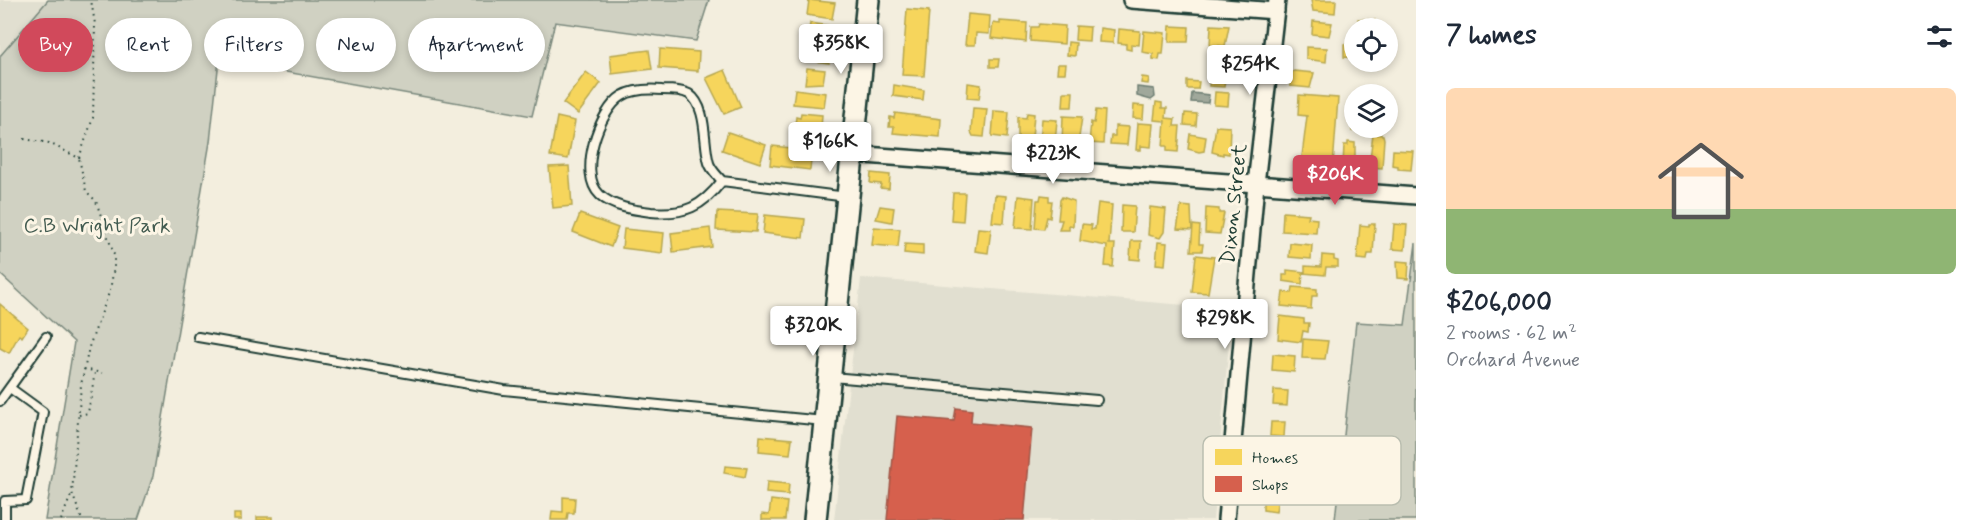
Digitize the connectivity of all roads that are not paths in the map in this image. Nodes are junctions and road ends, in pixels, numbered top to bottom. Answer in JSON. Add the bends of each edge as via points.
{"nodes":[{"id":1,"x":867,"y":0,"type":"edge"},
{"id":2,"x":1131,"y":0,"type":"edge"},
{"id":3,"x":1276,"y":6,"type":"edge"},
{"id":4,"x":852,"y":154,"type":"junction"},
{"id":5,"x":722,"y":182,"type":"junction"},
{"id":6,"x":1256,"y":184,"type":"junction"},
{"id":7,"x":1416,"y":196,"type":"edge"},
{"id":8,"x":847,"y":197,"type":"junction"},
{"id":9,"x":46,"y":337,"type":"dead end"},
{"id":10,"x":198,"y":337,"type":"dead end"},
{"id":11,"x":831,"y":377,"type":"junction"},
{"id":12,"x":10,"y":388,"type":"junction"},
{"id":13,"x":1096,"y":400,"type":"dead end"},
{"id":14,"x":0,"y":401,"type":"edge"},
{"id":15,"x":825,"y":421,"type":"junction"},
{"id":16,"x":1234,"y":436,"type":"edge"},
{"id":17,"x":2,"y":499,"type":"edge"},
{"id":18,"x":1227,"y":505,"type":"edge"},
{"id":19,"x":5,"y":520,"type":"edge"},
{"id":20,"x":815,"y":520,"type":"edge"},
{"id":21,"x":1226,"y":520,"type":"edge"}],
"edges":[{"from":1,"to":4,"type":"street"},
{"from":2,"to":3,"type":"street"},
{"from":3,"to":6,"type":"street","name":"Dixon Street"},
{"from":4,"to":6,"type":"street"},
{"from":4,"to":8,"type":"street"},
{"from":5,"to":5,"type":"lane","via":[[709,166],[703,121],[689,94],[649,89],[632,92],[620,97],[607,111],[597,130],[592,179],[598,194],[612,203],[662,213],[687,210],[708,200]]},
{"from":5,"to":8,"type":"lane"},
{"from":6,"to":7,"type":"street"},
{"from":6,"to":16,"type":"street","name":"Dixon Street"},
{"from":8,"to":11,"type":"street"},
{"from":9,"to":12,"type":"lane"},
{"from":10,"to":15,"type":"lane","via":[[504,390]]},
{"from":11,"to":13,"type":"lane"},
{"from":11,"to":15,"type":"street"},
{"from":12,"to":14,"type":"lane"},
{"from":12,"to":17,"type":"lane","via":[[43,412],[26,500]]},
{"from":15,"to":20,"type":"street"},
{"from":17,"to":19,"type":"lane"},
{"from":18,"to":21,"type":"street","name":"Dixon Street"}]}
